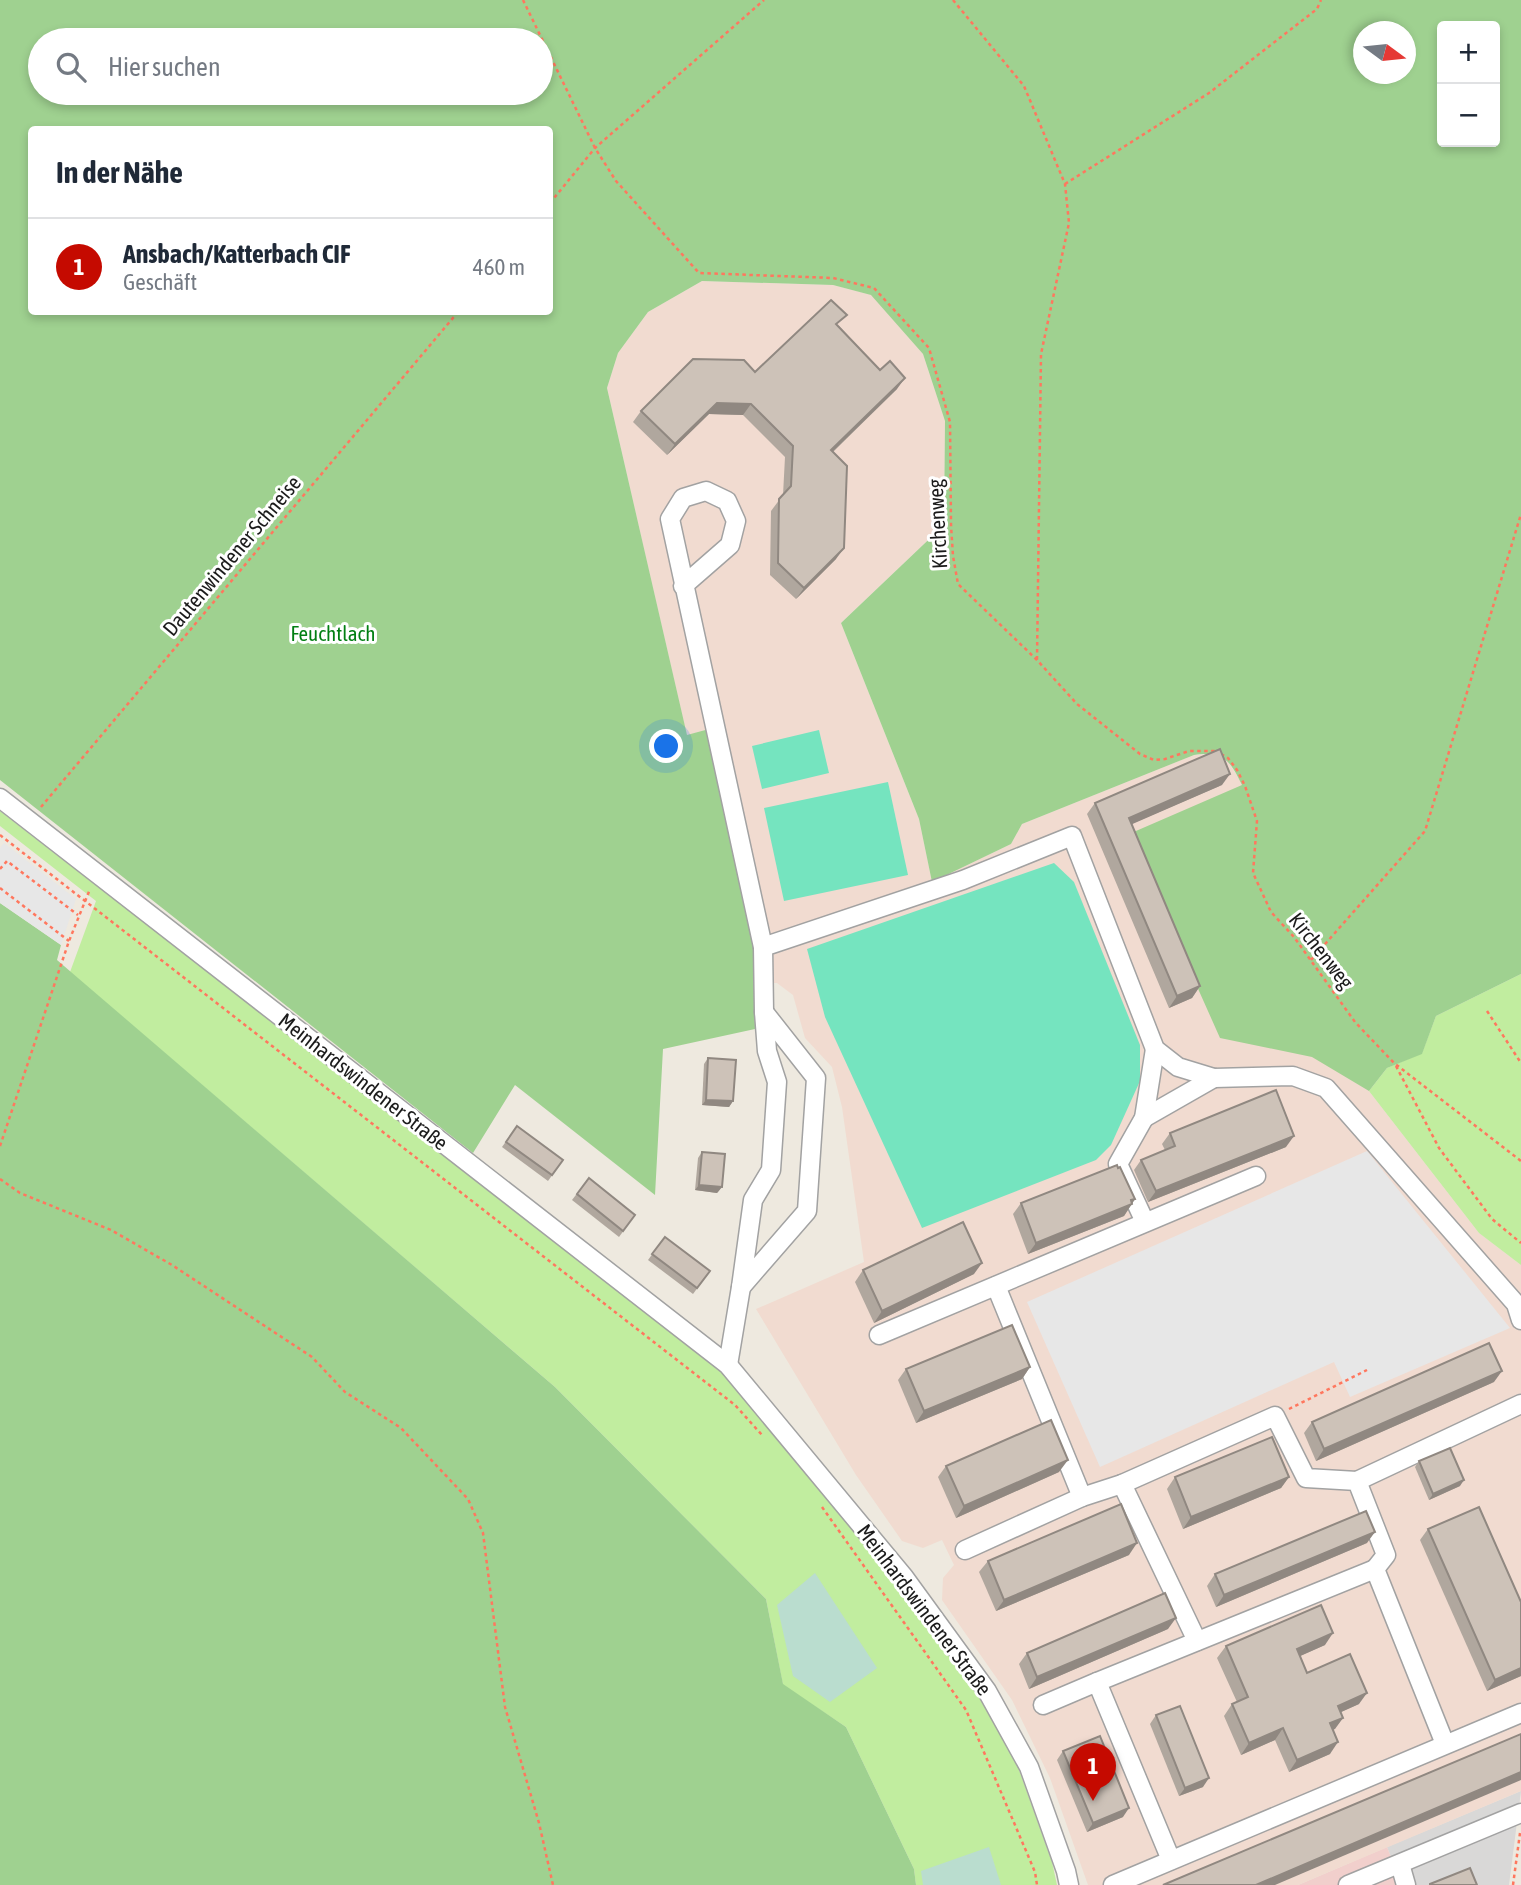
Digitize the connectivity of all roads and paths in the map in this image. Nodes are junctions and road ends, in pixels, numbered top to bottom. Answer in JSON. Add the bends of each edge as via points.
{"nodes":[{"id":1,"x":523,"y":0,"type":"edge"},
{"id":2,"x":764,"y":0,"type":"edge"},
{"id":3,"x":953,"y":0,"type":"edge"},
{"id":4,"x":1321,"y":0,"type":"edge"},
{"id":5,"x":537,"y":28,"type":"edge"},
{"id":6,"x":553,"y":61,"type":"edge"},
{"id":7,"x":596,"y":148,"type":"junction"},
{"id":8,"x":1065,"y":184,"type":"junction"},
{"id":9,"x":553,"y":199,"type":"edge"},
{"id":10,"x":455,"y":315,"type":"edge"},
{"id":11,"x":1521,"y":514,"type":"edge"},
{"id":12,"x":684,"y":586,"type":"junction"},
{"id":13,"x":1037,"y":660,"type":"junction"},
{"id":14,"x":0,"y":798,"type":"edge"},
{"id":15,"x":29,"y":821,"type":"junction"},
{"id":16,"x":0,"y":835,"type":"edge"},
{"id":17,"x":0,"y":869,"type":"edge"},
{"id":18,"x":97,"y":875,"type":"junction"},
{"id":19,"x":0,"y":888,"type":"edge"},
{"id":20,"x":83,"y":901,"type":"junction"},
{"id":21,"x":78,"y":915,"type":"junction"},
{"id":22,"x":69,"y":941,"type":"junction"},
{"id":23,"x":763,"y":947,"type":"junction"},
{"id":24,"x":1311,"y":960,"type":"junction"},
{"id":25,"x":1487,"y":1011,"type":"dead end"},
{"id":26,"x":764,"y":1012,"type":"junction"},
{"id":27,"x":1155,"y":1049,"type":"junction"},
{"id":28,"x":1394,"y":1063,"type":"junction"},
{"id":29,"x":1521,"y":1063,"type":"edge"},
{"id":30,"x":1214,"y":1078,"type":"junction"},
{"id":31,"x":1144,"y":1118,"type":"junction"},
{"id":32,"x":0,"y":1146,"type":"edge"},
{"id":33,"x":1521,"y":1161,"type":"edge"},
{"id":34,"x":1256,"y":1177,"type":"dead end"},
{"id":35,"x":0,"y":1179,"type":"edge"},
{"id":36,"x":1145,"y":1222,"type":"junction"},
{"id":37,"x":1521,"y":1243,"type":"edge"},
{"id":38,"x":996,"y":1286,"type":"junction"},
{"id":39,"x":741,"y":1287,"type":"junction"},
{"id":40,"x":1521,"y":1320,"type":"edge"},
{"id":41,"x":879,"y":1335,"type":"dead end"},
{"id":42,"x":727,"y":1365,"type":"junction"},
{"id":43,"x":1367,"y":1370,"type":"dead end"},
{"id":44,"x":1521,"y":1404,"type":"edge"},
{"id":45,"x":1275,"y":1416,"type":"junction"},
{"id":46,"x":762,"y":1435,"type":"dead end"},
{"id":47,"x":1357,"y":1481,"type":"junction"},
{"id":48,"x":1122,"y":1484,"type":"junction"},
{"id":49,"x":1082,"y":1497,"type":"junction"},
{"id":50,"x":822,"y":1507,"type":"dead end"},
{"id":51,"x":965,"y":1550,"type":"dead end"},
{"id":52,"x":1376,"y":1569,"type":"junction"},
{"id":53,"x":1197,"y":1642,"type":"junction"},
{"id":54,"x":1097,"y":1682,"type":"junction"},
{"id":55,"x":1043,"y":1705,"type":"dead end"},
{"id":56,"x":1521,"y":1713,"type":"edge"},
{"id":57,"x":1445,"y":1744,"type":"junction"},
{"id":58,"x":1521,"y":1813,"type":"edge"},
{"id":59,"x":1521,"y":1822,"type":"edge"},
{"id":60,"x":1171,"y":1860,"type":"junction"},
{"id":61,"x":1400,"y":1864,"type":"junction"},
{"id":62,"x":553,"y":1885,"type":"edge"},
{"id":63,"x":1037,"y":1885,"type":"edge"},
{"id":64,"x":1069,"y":1885,"type":"edge"},
{"id":65,"x":1113,"y":1885,"type":"edge"},
{"id":66,"x":1349,"y":1885,"type":"edge"},
{"id":67,"x":1406,"y":1885,"type":"edge"},
{"id":68,"x":1513,"y":1885,"type":"edge"}],
"edges":[{"from":1,"to":5,"type":"path","name":"Kirchenweg"},
{"from":2,"to":7,"type":"path"},
{"from":3,"to":8,"type":"path","via":[[1024,86]]},
{"from":4,"to":8,"type":"path","via":[[1317,9],[1209,93]]},
{"from":6,"to":7,"type":"path","name":"Kirchenweg"},
{"from":7,"to":9,"type":"path"},
{"from":7,"to":13,"type":"path","name":"Kirchenweg","via":[[616,181],[699,273],[832,278],[874,288],[929,348],[950,422],[951,525],[958,584]]},
{"from":8,"to":13,"type":"path","via":[[1069,223],[1041,355]]},
{"from":10,"to":15,"type":"path","name":"Dautenwindener Schneise"},
{"from":11,"to":24,"type":"path","via":[[1425,831]]},
{"from":12,"to":12,"type":"street","via":[[730,545],[736,520],[727,500],[706,491],[683,498],[670,519]]},
{"from":12,"to":23,"type":"street"},
{"from":13,"to":24,"type":"path","name":"Kirchenweg","via":[[1077,704],[1140,754],[1154,760],[1200,750],[1228,758],[1245,786],[1257,821],[1253,873],[1271,912]]},
{"from":14,"to":15,"type":"street","name":"Meinhardswindener Straße"},
{"from":15,"to":18,"type":"street","name":"Meinhardswindener Straße"},
{"from":16,"to":20,"type":"path"},
{"from":17,"to":21,"type":"path","via":[[7,861]]},
{"from":18,"to":20,"type":"path"},
{"from":18,"to":42,"type":"street","name":"Meinhardswindener Straße"},
{"from":19,"to":22,"type":"path"},
{"from":20,"to":21,"type":"path"},
{"from":20,"to":46,"type":"path","via":[[735,1405]]},
{"from":21,"to":22,"type":"path"},
{"from":22,"to":32,"type":"path"},
{"from":23,"to":26,"type":"street"},
{"from":23,"to":27,"type":"street","via":[[963,880],[1072,836]]},
{"from":24,"to":28,"type":"path","name":"Kirchenweg","via":[[1355,1022]]},
{"from":25,"to":29,"type":"path"},
{"from":26,"to":39,"type":"street","via":[[767,1051],[777,1082],[771,1170],[753,1200]]},
{"from":26,"to":39,"type":"street","via":[[816,1079],[807,1211]]},
{"from":27,"to":30,"type":"street","via":[[1178,1068]]},
{"from":27,"to":31,"type":"street"},
{"from":28,"to":33,"type":"path"},
{"from":28,"to":37,"type":"path","via":[[1439,1148],[1492,1219]]},
{"from":30,"to":31,"type":"street"},
{"from":30,"to":40,"type":"street","via":[[1293,1076],[1326,1088],[1516,1304]]},
{"from":31,"to":36,"type":"street","via":[[1118,1164]]},
{"from":34,"to":36,"type":"street"},
{"from":35,"to":62,"type":"path","via":[[20,1193],[121,1236],[172,1265],[312,1357],[345,1392],[401,1428],[468,1500],[483,1534],[505,1707]]},
{"from":36,"to":38,"type":"street"},
{"from":38,"to":41,"type":"street"},
{"from":38,"to":49,"type":"street"},
{"from":39,"to":42,"type":"street"},
{"from":42,"to":64,"type":"street","name":"Meinhardswindener Straße","via":[[905,1577],[987,1691],[1029,1767]]},
{"from":43,"to":45,"type":"path"},
{"from":44,"to":47,"type":"street"},
{"from":45,"to":47,"type":"street","via":[[1306,1478]]},
{"from":45,"to":48,"type":"street"},
{"from":47,"to":52,"type":"street","via":[[1386,1555]]},
{"from":48,"to":49,"type":"street"},
{"from":48,"to":53,"type":"street"},
{"from":49,"to":51,"type":"street"},
{"from":50,"to":63,"type":"path","via":[[966,1710]]},
{"from":52,"to":53,"type":"street"},
{"from":52,"to":57,"type":"street"},
{"from":53,"to":54,"type":"street"},
{"from":54,"to":55,"type":"street"},
{"from":54,"to":60,"type":"street"},
{"from":56,"to":57,"type":"street"},
{"from":57,"to":60,"type":"street"},
{"from":58,"to":61,"type":"street"},
{"from":59,"to":68,"type":"path"},
{"from":60,"to":65,"type":"street"},
{"from":61,"to":66,"type":"street"},
{"from":61,"to":67,"type":"street"}]}
